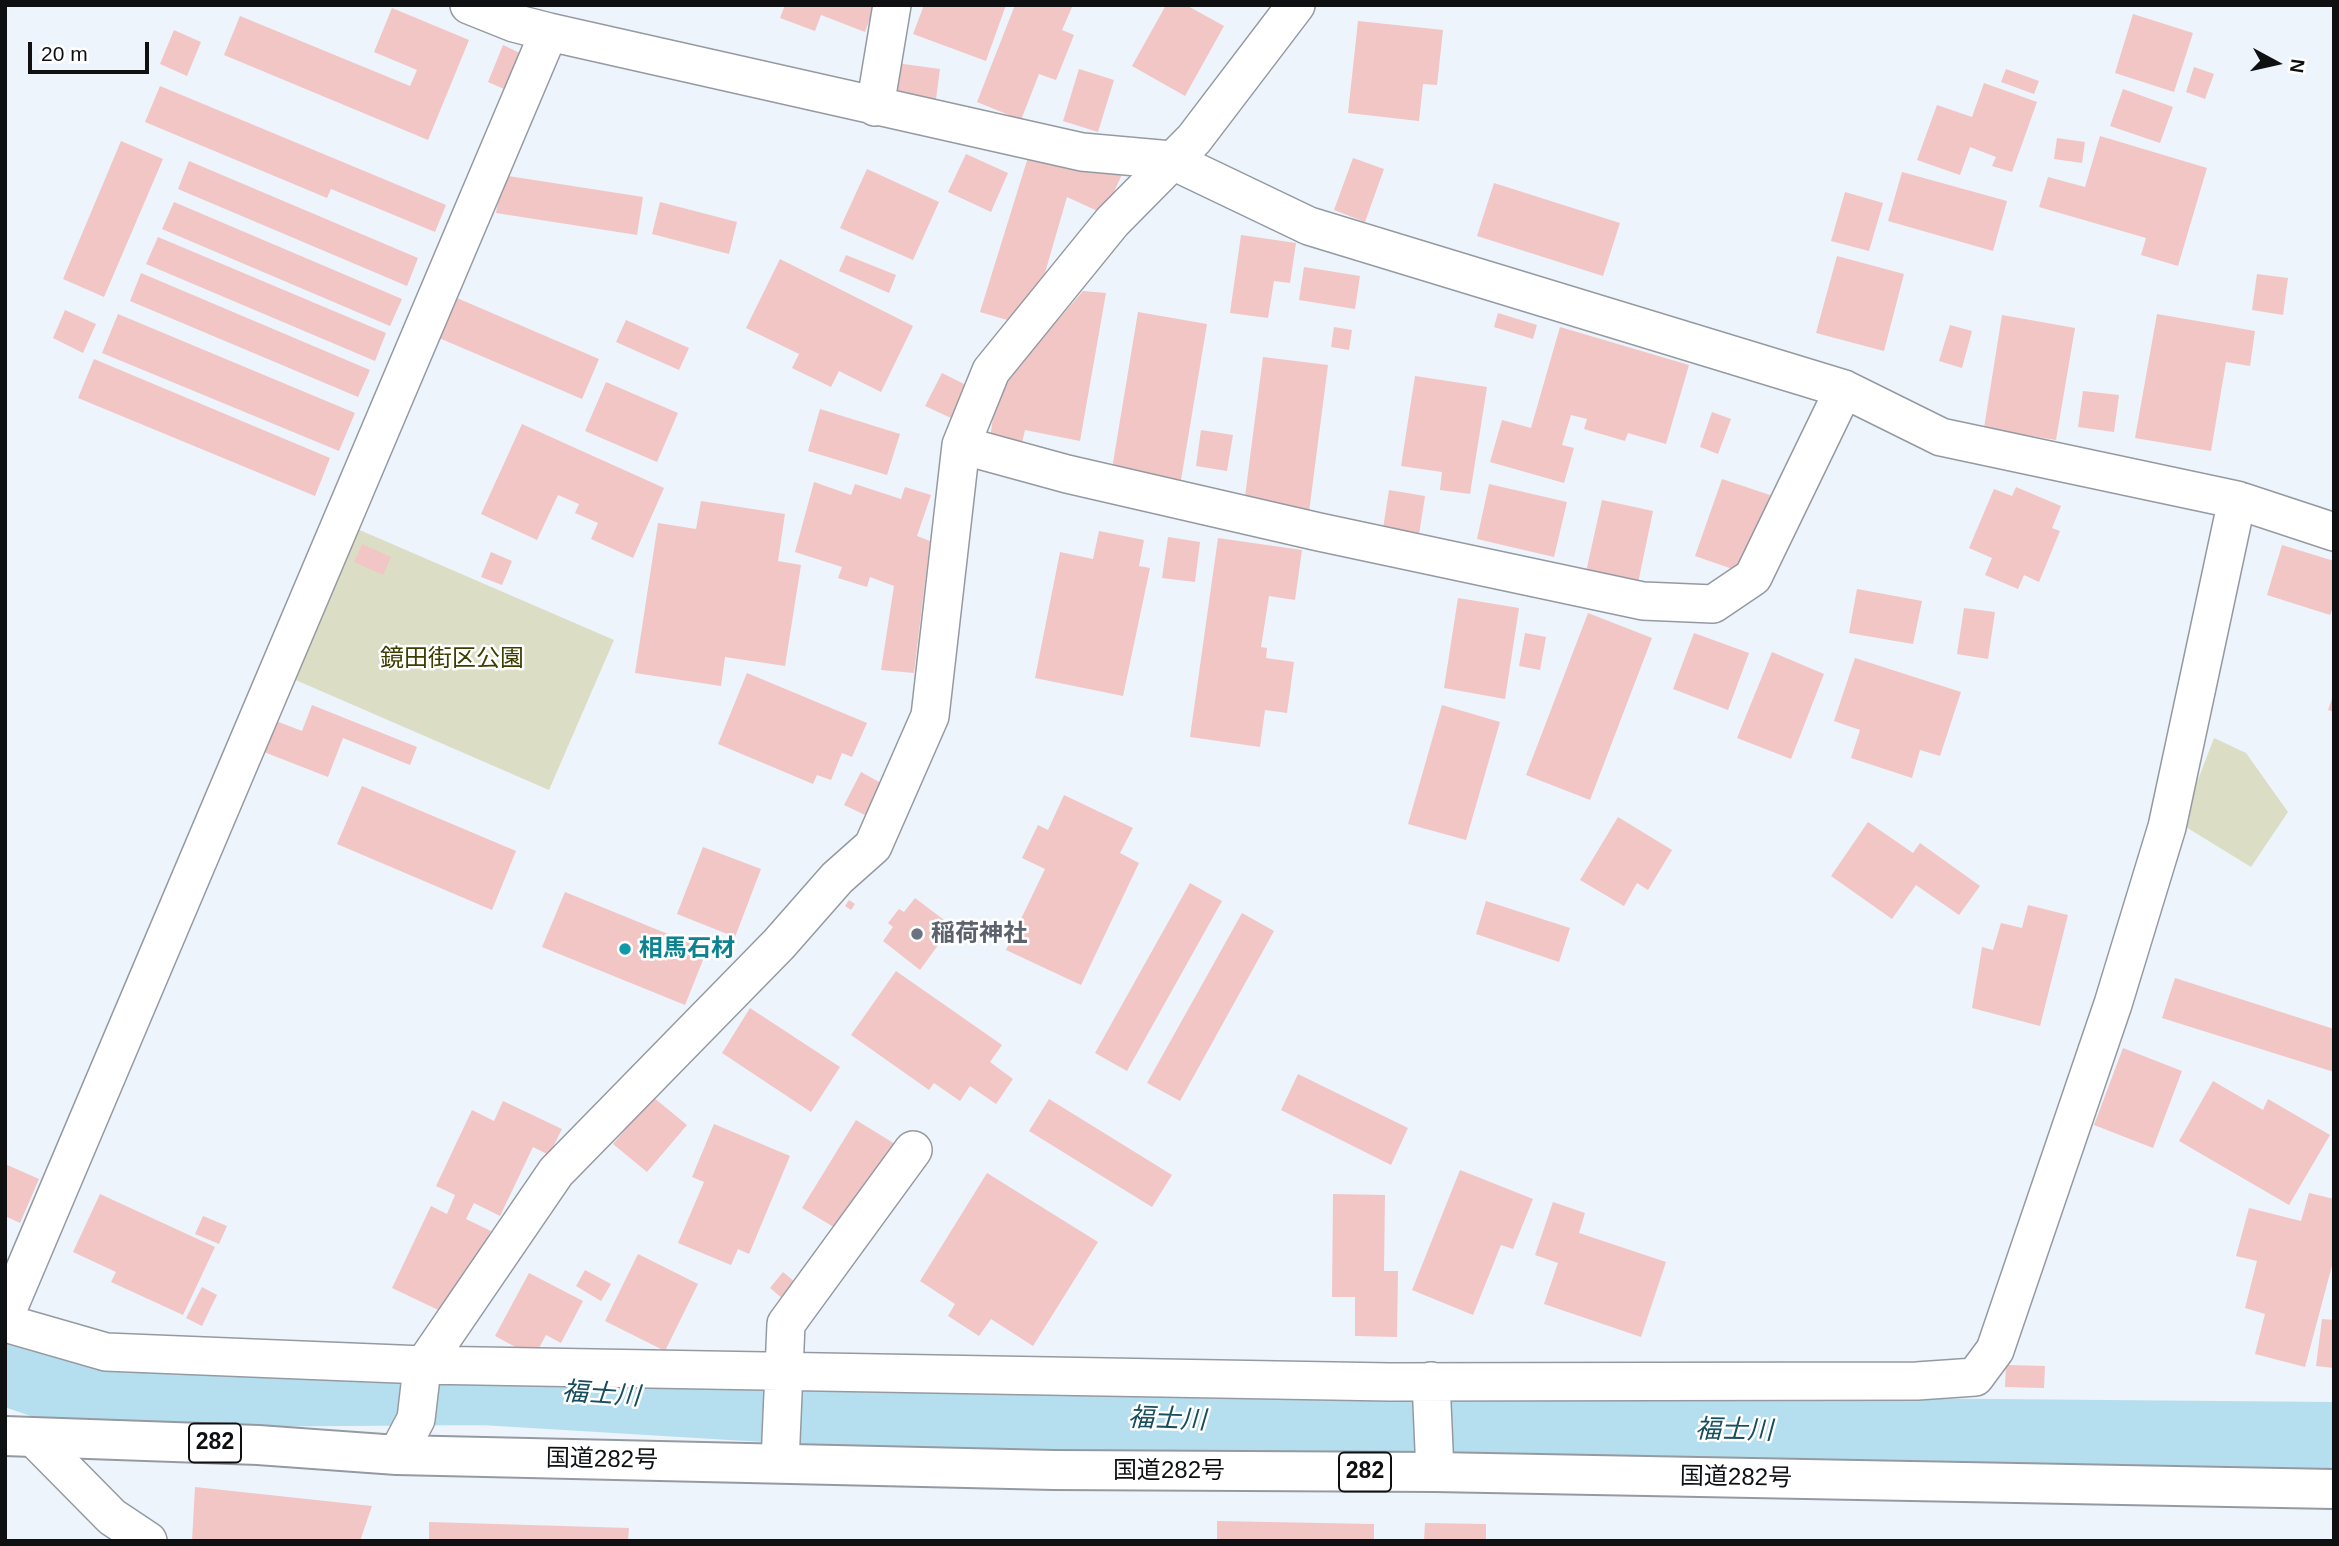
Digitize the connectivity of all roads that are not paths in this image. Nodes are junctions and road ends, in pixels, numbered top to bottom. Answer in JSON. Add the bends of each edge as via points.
{"nodes":[{"id":1,"x":469,"y":5,"type":"edge"},
{"id":2,"x":891,"y":5,"type":"edge"},
{"id":3,"x":1296,"y":5,"type":"edge"},
{"id":4,"x":549,"y":32,"type":"junction"},
{"id":5,"x":875,"y":107,"type":"junction"},
{"id":6,"x":1171,"y":160,"type":"junction"},
{"id":7,"x":1844,"y":389,"type":"junction"},
{"id":8,"x":961,"y":445,"type":"junction"},
{"id":9,"x":2236,"y":500,"type":"junction"},
{"id":10,"x":2334,"y":532,"type":"edge"},
{"id":11,"x":912,"y":1150,"type":"dead end"},
{"id":12,"x":5,"y":1316,"type":"edge"},
{"id":13,"x":5,"y":1323,"type":"edge"},
{"id":14,"x":422,"y":1367,"type":"junction"},
{"id":15,"x":785,"y":1373,"type":"junction"},
{"id":16,"x":1431,"y":1383,"type":"junction"},
{"id":17,"x":19,"y":1437,"type":"edge"},
{"id":18,"x":397,"y":1455,"type":"junction"},
{"id":19,"x":780,"y":1463,"type":"junction"},
{"id":20,"x":1435,"y":1470,"type":"junction"},
{"id":21,"x":2334,"y":1489,"type":"edge"},
{"id":22,"x":148,"y":1541,"type":"edge"}],
"edges":[{"from":1,"to":4,"type":"street"},
{"from":2,"to":5,"type":"street"},
{"from":3,"to":6,"type":"street","via":[[1194,139]]},
{"from":4,"to":5,"type":"street"},
{"from":4,"to":12,"type":"street"},
{"from":5,"to":6,"type":"street","via":[[1082,152]]},
{"from":6,"to":7,"type":"street","via":[[1309,226]]},
{"from":6,"to":8,"type":"street","via":[[1112,222],[991,371]]},
{"from":7,"to":8,"type":"street","via":[[1753,577],[1713,604],[1643,601],[1067,474]]},
{"from":7,"to":9,"type":"street","via":[[1941,437]]},
{"from":8,"to":14,"type":"street","via":[[930,716],[873,846],[837,878],[779,944],[556,1172]]},
{"from":9,"to":10,"type":"street"},
{"from":9,"to":16,"type":"street","via":[[2167,827],[2113,1004],[1996,1350],[1975,1377]]},
{"from":11,"to":15,"type":"street","via":[[786,1324]]},
{"from":13,"to":14,"type":"street","via":[[106,1352]]},
{"from":14,"to":15,"type":"street"},
{"from":14,"to":18,"type":"street","via":[[416,1419]]},
{"from":15,"to":16,"type":"street"},
{"from":15,"to":19,"type":"street"},
{"from":16,"to":20,"type":"street"},
{"from":17,"to":18,"type":"highway","name":"国道282号","number":"282","via":[[258,1444]]},
{"from":17,"to":22,"type":"street","via":[[112,1517]]},
{"from":18,"to":19,"type":"highway","name":"国道282号","number":"282"},
{"from":19,"to":20,"type":"highway","name":"国道282号","number":"282","via":[[1054,1470]]},
{"from":20,"to":21,"type":"highway","name":"国道282号","number":"282"}]}
